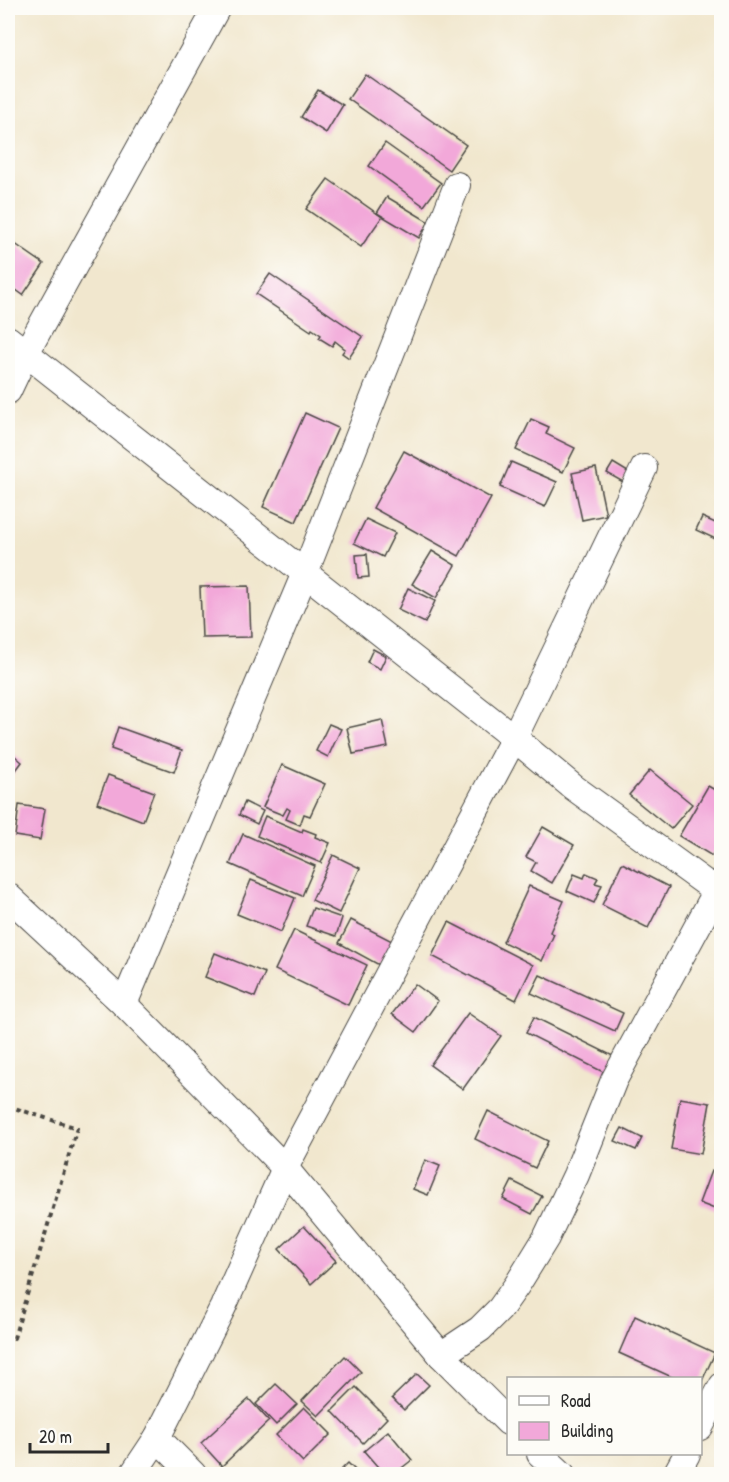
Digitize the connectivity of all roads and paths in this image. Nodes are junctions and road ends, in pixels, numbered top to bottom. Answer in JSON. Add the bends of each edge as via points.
{"nodes":[{"id":1,"x":217,"y":8,"type":"edge"},
{"id":2,"x":457,"y":185,"type":"dead end"},
{"id":3,"x":16,"y":346,"type":"edge"},
{"id":4,"x":8,"y":391,"type":"edge"},
{"id":5,"x":644,"y":468,"type":"dead end"},
{"id":6,"x":305,"y":573,"type":"junction"},
{"id":7,"x":514,"y":738,"type":"junction"},
{"id":8,"x":720,"y":889,"type":"edge"},
{"id":9,"x":8,"y":896,"type":"edge"},
{"id":10,"x":124,"y":1004,"type":"junction"},
{"id":11,"x":8,"y":1106,"type":"edge"},
{"id":12,"x":285,"y":1168,"type":"junction"},
{"id":13,"x":8,"y":1336,"type":"edge"},
{"id":14,"x":441,"y":1355,"type":"junction"},
{"id":15,"x":722,"y":1386,"type":"edge"},
{"id":16,"x":507,"y":1421,"type":"edge"},
{"id":17,"x":702,"y":1423,"type":"edge"},
{"id":18,"x":157,"y":1438,"type":"junction"},
{"id":19,"x":541,"y":1455,"type":"edge"},
{"id":20,"x":686,"y":1455,"type":"edge"},
{"id":21,"x":133,"y":1474,"type":"edge"},
{"id":22,"x":193,"y":1474,"type":"edge"},
{"id":23,"x":561,"y":1474,"type":"edge"},
{"id":24,"x":676,"y":1474,"type":"edge"}],
"edges":[{"from":1,"to":3,"type":"street"},
{"from":2,"to":6,"type":"street"},
{"from":3,"to":4,"type":"street"},
{"from":3,"to":6,"type":"street"},
{"from":5,"to":7,"type":"street"},
{"from":6,"to":7,"type":"street"},
{"from":6,"to":10,"type":"street"},
{"from":7,"to":8,"type":"street","via":[[573,788]]},
{"from":7,"to":12,"type":"street"},
{"from":8,"to":14,"type":"street","via":[[614,1080],[546,1238],[500,1309],[480,1329]]},
{"from":9,"to":10,"type":"street"},
{"from":10,"to":12,"type":"street"},
{"from":11,"to":13,"type":"path","via":[[77,1128],[14,1338]]},
{"from":12,"to":14,"type":"street"},
{"from":12,"to":18,"type":"street","via":[[223,1307]]},
{"from":14,"to":16,"type":"street"},
{"from":15,"to":17,"type":"street"},
{"from":18,"to":21,"type":"street"},
{"from":18,"to":22,"type":"street"},
{"from":19,"to":23,"type":"street"},
{"from":20,"to":24,"type":"street"}]}
